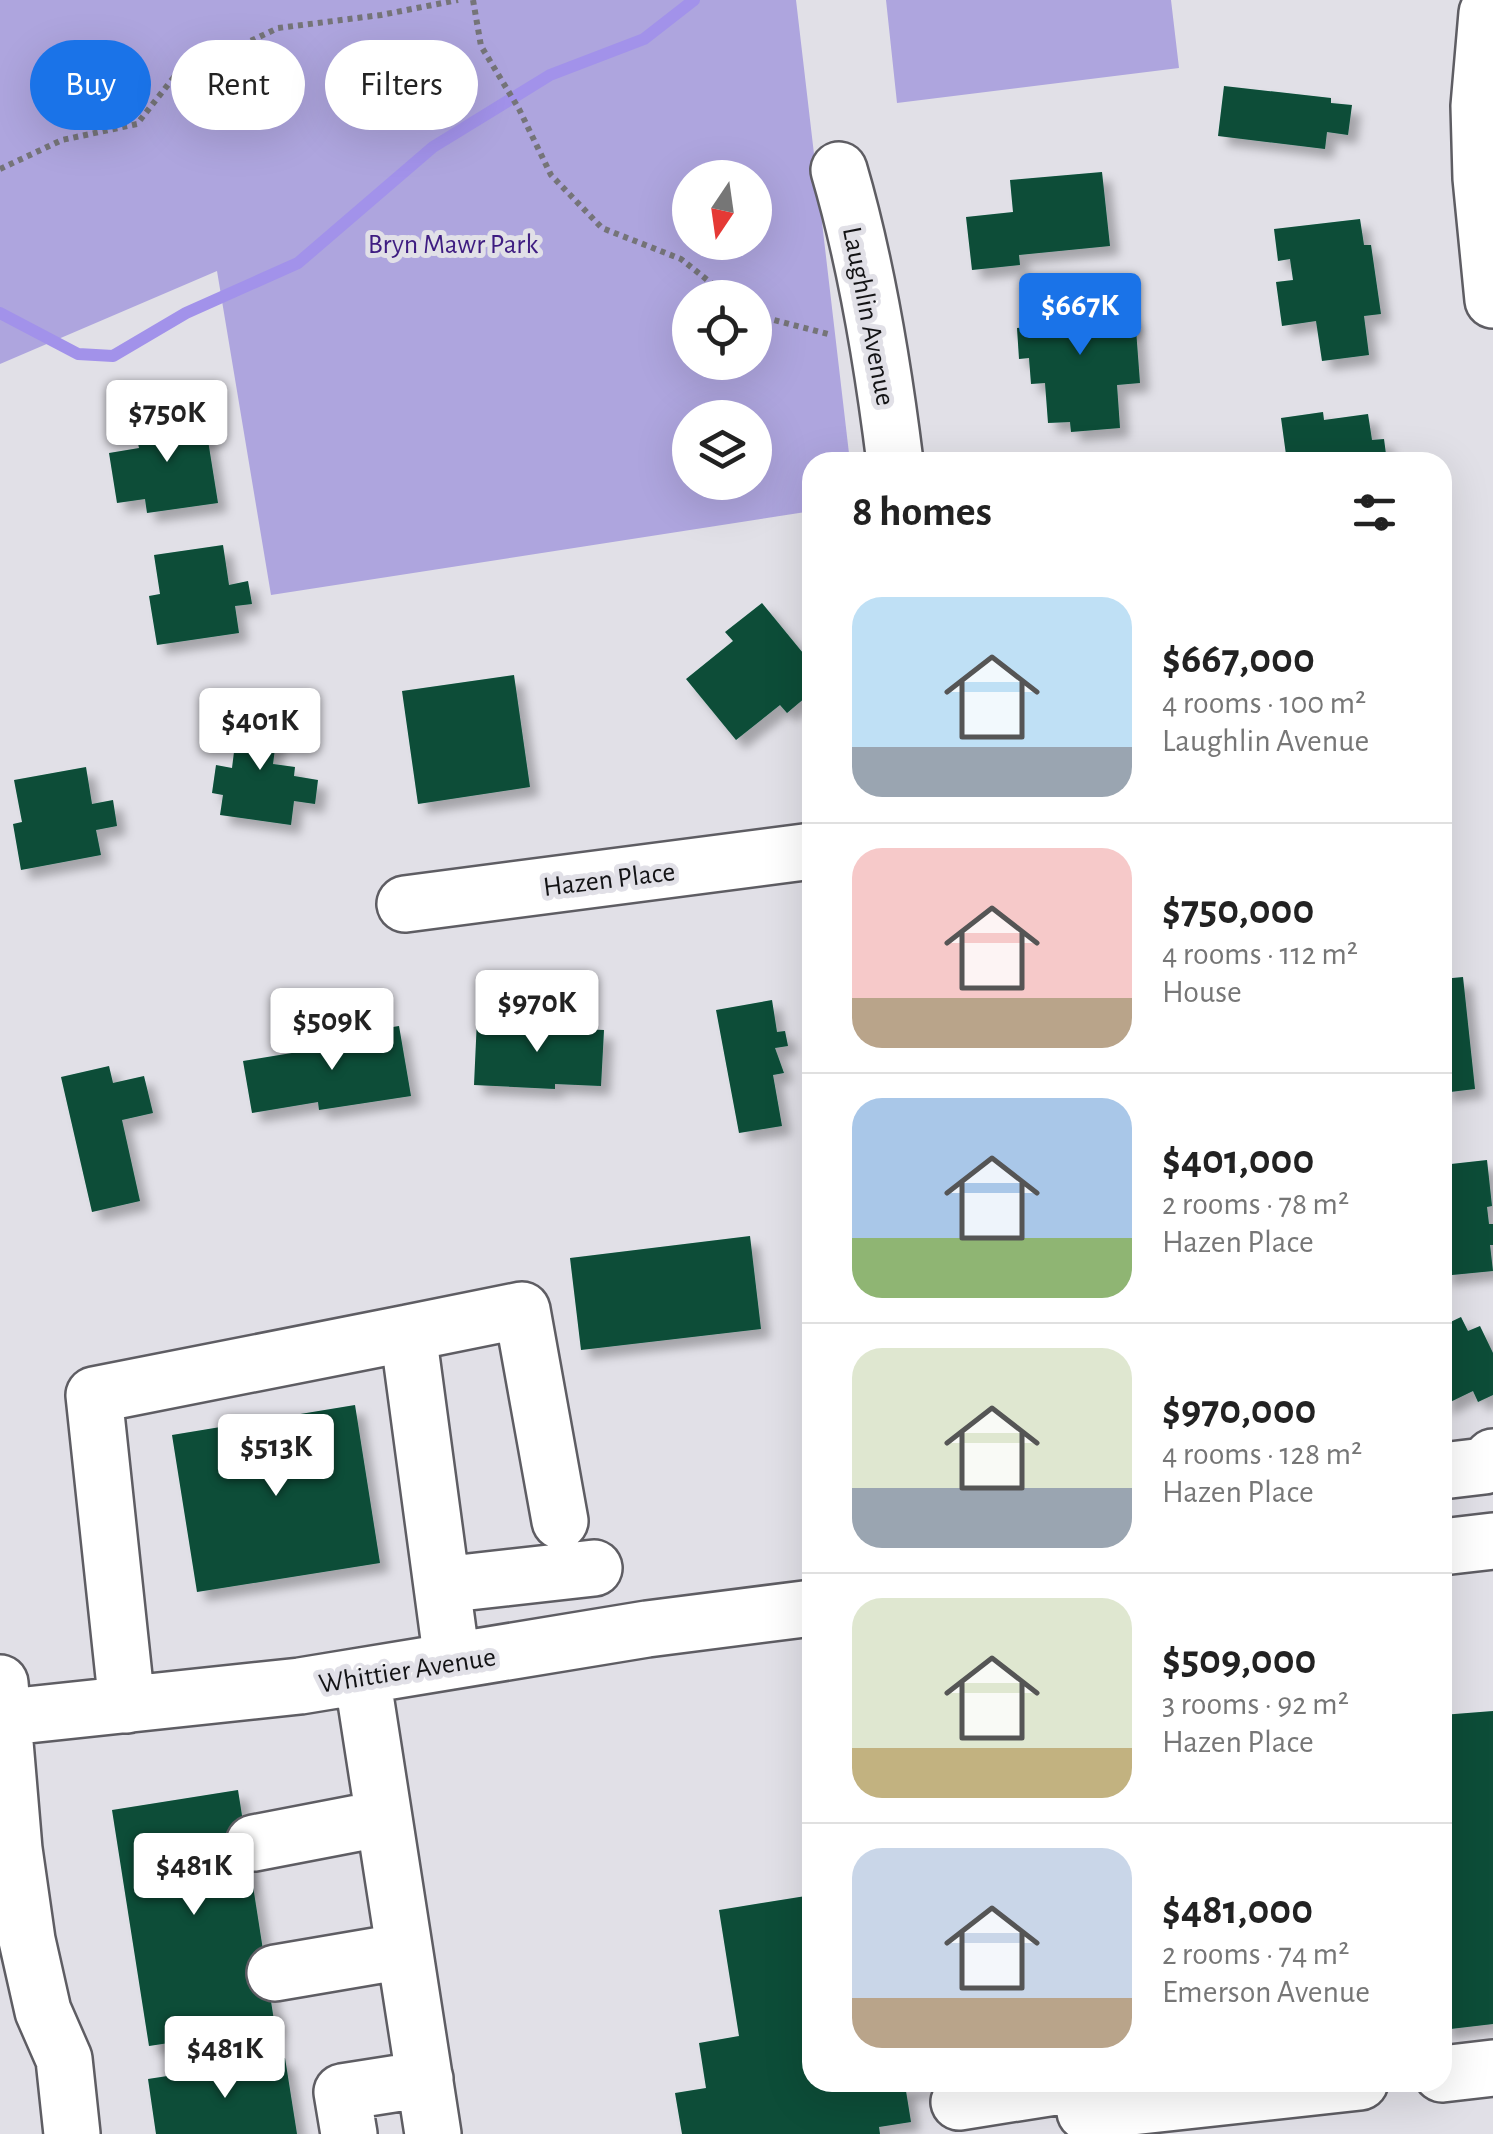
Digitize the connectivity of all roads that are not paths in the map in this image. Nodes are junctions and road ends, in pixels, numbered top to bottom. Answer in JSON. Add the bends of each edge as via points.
{"nodes":[{"id":1,"x":1482,"y":10,"type":"edge"},
{"id":2,"x":840,"y":170,"type":"dead end"},
{"id":3,"x":1493,"y":300,"type":"edge"},
{"id":4,"x":894,"y":452,"type":"edge"},
{"id":5,"x":802,"y":852,"type":"edge"},
{"id":6,"x":405,"y":904,"type":"dead end"},
{"id":7,"x":408,"y":1333,"type":"junction"},
{"id":8,"x":1493,"y":1457,"type":"edge"},
{"id":9,"x":1452,"y":1469,"type":"edge"},
{"id":10,"x":560,"y":1521,"type":"dead end"},
{"id":11,"x":594,"y":1568,"type":"dead end"},
{"id":12,"x":442,"y":1585,"type":"junction"},
{"id":13,"x":802,"y":1609,"type":"edge"},
{"id":14,"x":452,"y":1661,"type":"junction"},
{"id":15,"x":362,"y":1676,"type":"junction"},
{"id":16,"x":128,"y":1705,"type":"junction"},
{"id":17,"x":1,"y":1706,"type":"edge"},
{"id":18,"x":384,"y":1818,"type":"junction"},
{"id":19,"x":254,"y":1843,"type":"dead end"},
{"id":20,"x":404,"y":1951,"type":"junction"},
{"id":21,"x":274,"y":1973,"type":"dead end"},
{"id":22,"x":1493,"y":2068,"type":"edge"},
{"id":23,"x":1452,"y":2073,"type":"edge"},
{"id":24,"x":425,"y":2079,"type":"junction"},
{"id":25,"x":1229,"y":2092,"type":"edge"},
{"id":26,"x":979,"y":2094,"type":"edge"},
{"id":27,"x":1084,"y":2103,"type":"edge"},
{"id":28,"x":72,"y":2134,"type":"edge"},
{"id":29,"x":350,"y":2134,"type":"edge"},
{"id":30,"x":433,"y":2134,"type":"edge"}],
"edges":[{"from":1,"to":3,"type":"street","via":[[1478,106]]},
{"from":2,"to":4,"type":"street","name":"Laughlin Avenue"},
{"from":5,"to":6,"type":"street","name":"Hazen Place"},
{"from":7,"to":10,"type":"street","via":[[522,1310]]},
{"from":7,"to":12,"type":"street"},
{"from":7,"to":16,"type":"street","via":[[94,1396]]},
{"from":8,"to":9,"type":"street","via":[[1484,1466]]},
{"from":11,"to":12,"type":"street"},
{"from":12,"to":14,"type":"street"},
{"from":13,"to":14,"type":"street","name":"Whittier Avenue"},
{"from":14,"to":15,"type":"street","name":"Whittier Avenue"},
{"from":15,"to":16,"type":"street","name":"Whittier Avenue"},
{"from":15,"to":18,"type":"street"},
{"from":16,"to":17,"type":"street","name":"Whittier Avenue"},
{"from":17,"to":28,"type":"street","via":[[26,1940],[64,2058]]},
{"from":18,"to":19,"type":"street"},
{"from":18,"to":20,"type":"street"},
{"from":20,"to":21,"type":"street"},
{"from":20,"to":24,"type":"street"},
{"from":22,"to":23,"type":"street"},
{"from":24,"to":29,"type":"street","via":[[342,2092]]},
{"from":24,"to":30,"type":"street"},
{"from":25,"to":27,"type":"street"},
{"from":26,"to":27,"type":"street"}]}
